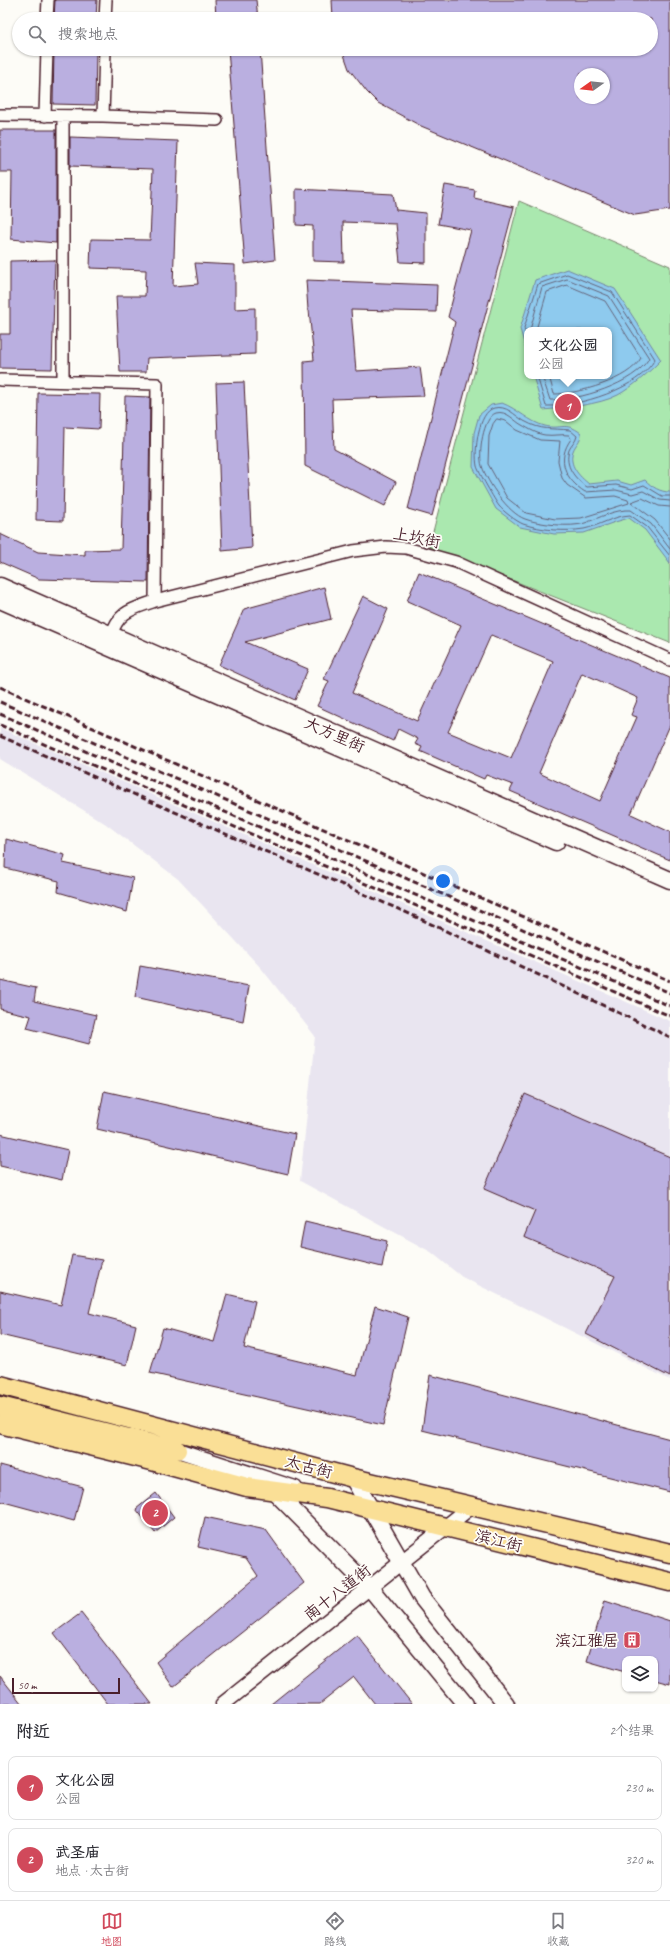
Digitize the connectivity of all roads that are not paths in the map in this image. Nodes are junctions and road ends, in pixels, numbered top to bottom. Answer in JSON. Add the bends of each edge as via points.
{"nodes":[{"id":1,"x":48,"y":0,"type":"edge"},
{"id":2,"x":106,"y":0,"type":"edge"},
{"id":3,"x":47,"y":12,"type":"edge"},
{"id":4,"x":105,"y":12,"type":"edge"},
{"id":5,"x":47,"y":56,"type":"edge"},
{"id":6,"x":105,"y":56,"type":"edge"},
{"id":7,"x":0,"y":116,"type":"edge"},
{"id":8,"x":45,"y":116,"type":"junction"},
{"id":9,"x":103,"y":116,"type":"junction"},
{"id":10,"x":63,"y":117,"type":"junction"},
{"id":11,"x":217,"y":120,"type":"dead end"},
{"id":12,"x":0,"y":380,"type":"edge"},
{"id":13,"x":63,"y":381,"type":"junction"},
{"id":14,"x":0,"y":586,"type":"edge"},
{"id":15,"x":0,"y":600,"type":"edge"},
{"id":16,"x":155,"y":601,"type":"junction"},
{"id":17,"x":110,"y":636,"type":"junction"},
{"id":18,"x":670,"y":660,"type":"edge"},
{"id":19,"x":670,"y":880,"type":"edge"},
{"id":20,"x":670,"y":892,"type":"edge"},
{"id":21,"x":0,"y":1385,"type":"edge"},
{"id":22,"x":0,"y":1406,"type":"edge"},
{"id":23,"x":0,"y":1424,"type":"edge"},
{"id":24,"x":177,"y":1450,"type":"joint"},
{"id":25,"x":353,"y":1478,"type":"junction"},
{"id":26,"x":274,"y":1491,"type":"junction"},
{"id":27,"x":327,"y":1498,"type":"junction"},
{"id":28,"x":472,"y":1506,"type":"junction"},
{"id":29,"x":370,"y":1508,"type":"junction"},
{"id":30,"x":446,"y":1527,"type":"junction"},
{"id":31,"x":670,"y":1553,"type":"edge"},
{"id":32,"x":402,"y":1563,"type":"junction"},
{"id":33,"x":670,"y":1582,"type":"edge"},
{"id":34,"x":370,"y":1588,"type":"junction"},
{"id":35,"x":224,"y":1704,"type":"edge"},
{"id":36,"x":465,"y":1704,"type":"edge"},
{"id":37,"x":506,"y":1704,"type":"edge"}],
"edges":[{"from":1,"to":3,"type":"street"},
{"from":2,"to":4,"type":"street"},
{"from":5,"to":8,"type":"street"},
{"from":6,"to":9,"type":"street"},
{"from":7,"to":8,"type":"street"},
{"from":8,"to":10,"type":"street"},
{"from":9,"to":10,"type":"street"},
{"from":9,"to":11,"type":"street"},
{"from":10,"to":13,"type":"street"},
{"from":12,"to":13,"type":"street"},
{"from":13,"to":16,"type":"street","via":[[157,384]]},
{"from":14,"to":17,"type":"main road","name":"大方里街"},
{"from":15,"to":20,"type":"main road","name":"大方里街"},
{"from":16,"to":17,"type":"street","name":"上坎街","via":[[129,610],[114,623]]},
{"from":16,"to":18,"type":"street","name":"上坎街","via":[[353,551],[386,546],[406,548],[456,562]]},
{"from":17,"to":19,"type":"main road","name":"大方里街"},
{"from":21,"to":25,"type":"main road","name":"太古街"},
{"from":22,"to":24,"type":"main road","name":"太古街"},
{"from":23,"to":26,"type":"main road","name":"太古街","via":[[152,1461],[247,1488]]},
{"from":24,"to":27,"type":"street","name":"太古街"},
{"from":25,"to":28,"type":"main road","name":"滨江街"},
{"from":25,"to":29,"type":"main road","name":"太古街"},
{"from":26,"to":27,"type":"main road","name":"太古街"},
{"from":26,"to":34,"type":"main road","name":"太古街"},
{"from":27,"to":29,"type":"main road","name":"滨江街"},
{"from":28,"to":30,"type":"street","name":"南十八道街"},
{"from":28,"to":31,"type":"main road","name":"滨江街"},
{"from":29,"to":30,"type":"main road","name":"滨江街"},
{"from":29,"to":32,"type":"main road","name":"太古街"},
{"from":30,"to":32,"type":"street","name":"南十八道街"},
{"from":30,"to":33,"type":"main road","name":"滨江街"},
{"from":32,"to":34,"type":"street","name":"南十八道街"},
{"from":32,"to":37,"type":"main road","name":"太古街","via":[[422,1598]]},
{"from":34,"to":35,"type":"street","name":"南十八道街"},
{"from":34,"to":36,"type":"main road","name":"太古街"}]}
